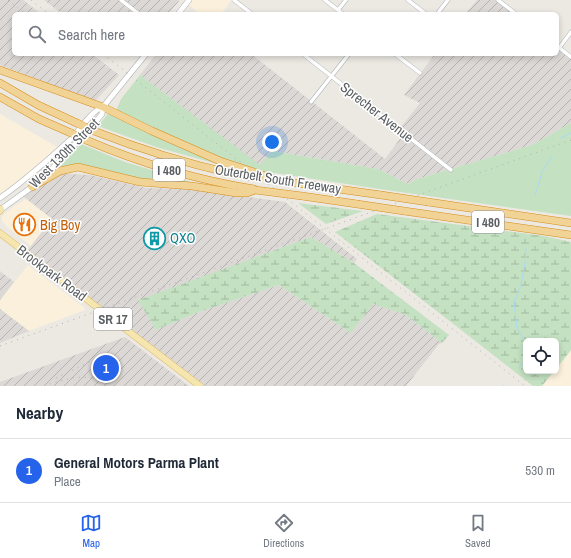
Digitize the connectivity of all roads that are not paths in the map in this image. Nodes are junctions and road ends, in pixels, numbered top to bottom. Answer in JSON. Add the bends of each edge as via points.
{"nodes":[{"id":1,"x":121,"y":0,"type":"edge"},
{"id":2,"x":188,"y":0,"type":"edge"},
{"id":3,"x":234,"y":0,"type":"edge"},
{"id":4,"x":325,"y":0,"type":"edge"},
{"id":5,"x":346,"y":0,"type":"edge"},
{"id":6,"x":408,"y":0,"type":"edge"},
{"id":7,"x":448,"y":0,"type":"edge"},
{"id":8,"x":498,"y":0,"type":"edge"},
{"id":9,"x":338,"y":10,"type":"junction"},
{"id":10,"x":136,"y":12,"type":"edge"},
{"id":11,"x":179,"y":12,"type":"edge"},
{"id":12,"x":249,"y":12,"type":"edge"},
{"id":13,"x":340,"y":12,"type":"edge"},
{"id":14,"x":423,"y":12,"type":"edge"},
{"id":15,"x":439,"y":12,"type":"edge"},
{"id":16,"x":513,"y":12,"type":"edge"},
{"id":17,"x":571,"y":32,"type":"edge"},
{"id":18,"x":559,"y":46,"type":"edge"},
{"id":19,"x":559,"y":48,"type":"edge"},
{"id":20,"x":144,"y":56,"type":"edge"},
{"id":21,"x":306,"y":56,"type":"edge"},
{"id":22,"x":347,"y":56,"type":"edge"},
{"id":23,"x":397,"y":56,"type":"edge"},
{"id":24,"x":403,"y":56,"type":"edge"},
{"id":25,"x":571,"y":57,"type":"edge"},
{"id":26,"x":401,"y":59,"type":"junction"},
{"id":27,"x":0,"y":70,"type":"edge"},
{"id":28,"x":420,"y":73,"type":"dead end"},
{"id":29,"x":332,"y":76,"type":"junction"},
{"id":30,"x":0,"y":83,"type":"edge"},
{"id":31,"x":0,"y":97,"type":"edge"},
{"id":32,"x":311,"y":102,"type":"dead end"},
{"id":33,"x":103,"y":107,"type":"junction"},
{"id":34,"x":451,"y":170,"type":"dead end"},
{"id":35,"x":27,"y":179,"type":"junction"},
{"id":36,"x":283,"y":181,"type":"junction"},
{"id":37,"x":32,"y":187,"type":"junction"},
{"id":38,"x":13,"y":189,"type":"junction"},
{"id":39,"x":255,"y":190,"type":"junction"},
{"id":40,"x":0,"y":198,"type":"edge"},
{"id":41,"x":18,"y":198,"type":"junction"},
{"id":42,"x":0,"y":210,"type":"edge"},
{"id":43,"x":571,"y":223,"type":"edge"},
{"id":44,"x":0,"y":227,"type":"edge"},
{"id":45,"x":571,"y":235,"type":"edge"},
{"id":46,"x":2,"y":236,"type":"edge"},
{"id":47,"x":200,"y":386,"type":"edge"}],
"edges":[{"from":1,"to":10,"type":"street"},
{"from":2,"to":11,"type":"main road"},
{"from":3,"to":12,"type":"street"},
{"from":4,"to":9,"type":"street"},
{"from":5,"to":9,"type":"street"},
{"from":6,"to":14,"type":"street"},
{"from":7,"to":15,"type":"street"},
{"from":8,"to":16,"type":"street"},
{"from":9,"to":13,"type":"street"},
{"from":17,"to":18,"type":"street"},
{"from":19,"to":25,"type":"street"},
{"from":20,"to":33,"type":"main road","name":"West 130th Street"},
{"from":21,"to":29,"type":"street","name":"Sprecher Avenue"},
{"from":22,"to":29,"type":"street"},
{"from":23,"to":26,"type":"street"},
{"from":24,"to":26,"type":"street"},
{"from":26,"to":28,"type":"street"},
{"from":27,"to":33,"type":"highway"},
{"from":29,"to":32,"type":"street"},
{"from":29,"to":34,"type":"street","name":"Sprecher Avenue"},
{"from":30,"to":36,"type":"highway","name":"Outerbelt South Freeway","number":"I 480","bridge":true,"via":[[38,105],[94,131],[160,155],[234,174]]},
{"from":31,"to":39,"type":"highway","name":"Outerbelt South Freeway","number":"I 480","bridge":true,"via":[[86,140],[148,163]]},
{"from":33,"to":35,"type":"main road","name":"West 130th Street"},
{"from":33,"to":36,"type":"highway","bridge":true,"via":[[220,161]]},
{"from":33,"to":37,"type":"main road","name":"West 130th Street","via":[[102,114],[90,129]]},
{"from":35,"to":37,"type":"main road"},
{"from":35,"to":38,"type":"main road","name":"West 130th Street"},
{"from":36,"to":43,"type":"highway","name":"Outerbelt South Freeway","number":"I 480","bridge":true},
{"from":37,"to":39,"type":"highway","via":[[60,171],[78,167],[140,182],[237,193]]},
{"from":37,"to":41,"type":"main road","name":"West 130th Street"},
{"from":38,"to":40,"type":"main road","name":"West 130th Street"},
{"from":38,"to":41,"type":"main road"},
{"from":39,"to":45,"type":"highway","name":"Outerbelt South Freeway","number":"I 480","bridge":true},
{"from":41,"to":42,"type":"main road","name":"West 130th Street"},
{"from":44,"to":46,"type":"main road"},
{"from":46,"to":47,"type":"main road","name":"Brookpark Road","number":"SR 17"}]}
